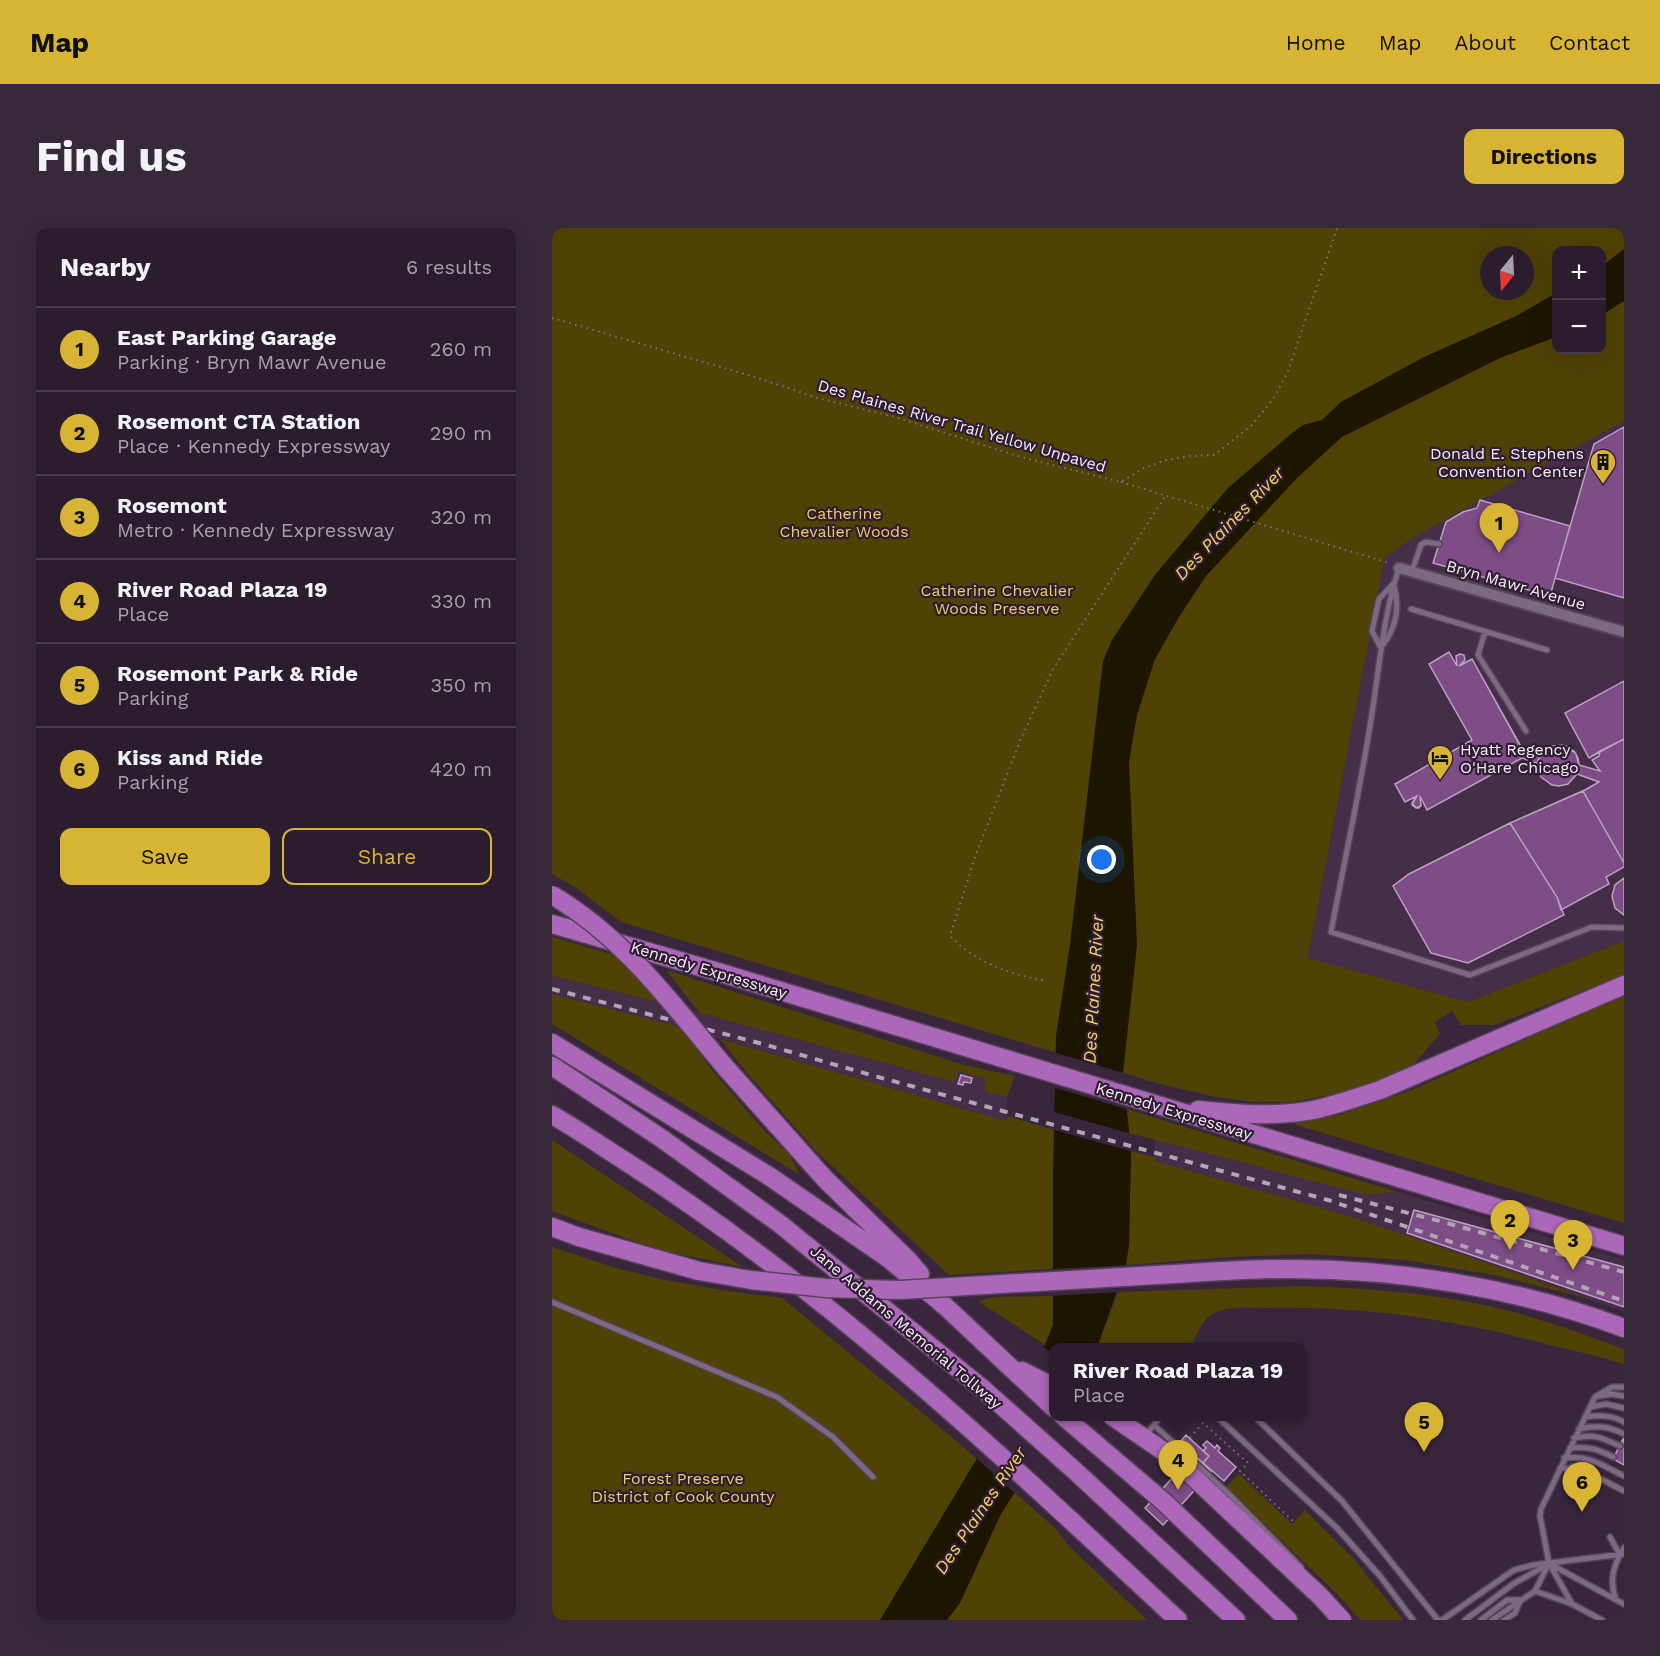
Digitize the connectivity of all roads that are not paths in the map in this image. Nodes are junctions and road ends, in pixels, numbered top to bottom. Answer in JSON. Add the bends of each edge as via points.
{"nodes":[{"id":1,"x":1439,"y":544,"type":"dead end"},
{"id":2,"x":1399,"y":568,"type":"joint"},
{"id":3,"x":1412,"y":571,"type":"junction"},
{"id":4,"x":1394,"y":583,"type":"junction"},
{"id":5,"x":1411,"y":609,"type":"dead end"},
{"id":6,"x":1485,"y":632,"type":"junction"},
{"id":7,"x":1624,"y":632,"type":"edge"},
{"id":8,"x":1381,"y":648,"type":"junction"},
{"id":9,"x":1547,"y":650,"type":"dead end"},
{"id":10,"x":1526,"y":731,"type":"dead end"},
{"id":11,"x":552,"y":895,"type":"edge"},
{"id":12,"x":552,"y":924,"type":"edge"},
{"id":13,"x":1624,"y":928,"type":"edge"},
{"id":14,"x":1624,"y":985,"type":"edge"},
{"id":15,"x":552,"y":1043,"type":"edge"},
{"id":16,"x":552,"y":1066,"type":"edge"},
{"id":17,"x":1160,"y":1107,"type":"junction"},
{"id":18,"x":552,"y":1115,"type":"edge"},
{"id":19,"x":552,"y":1227,"type":"edge"},
{"id":20,"x":1624,"y":1246,"type":"edge"},
{"id":21,"x":552,"y":1302,"type":"edge"},
{"id":22,"x":945,"y":1306,"type":"junction"},
{"id":23,"x":1624,"y":1328,"type":"edge"},
{"id":24,"x":1001,"y":1360,"type":"junction"},
{"id":25,"x":1049,"y":1385,"type":"edge"},
{"id":26,"x":1624,"y":1387,"type":"edge"},
{"id":27,"x":1624,"y":1396,"type":"edge"},
{"id":28,"x":1596,"y":1397,"type":"junction"},
{"id":29,"x":1049,"y":1404,"type":"edge"},
{"id":30,"x":1590,"y":1407,"type":"junction"},
{"id":31,"x":1624,"y":1408,"type":"edge"},
{"id":32,"x":1585,"y":1417,"type":"junction"},
{"id":33,"x":1068,"y":1421,"type":"edge"},
{"id":34,"x":1124,"y":1421,"type":"edge"},
{"id":35,"x":1157,"y":1421,"type":"edge"},
{"id":36,"x":1221,"y":1421,"type":"edge"},
{"id":37,"x":1259,"y":1421,"type":"edge"},
{"id":38,"x":1624,"y":1422,"type":"edge"},
{"id":39,"x":1579,"y":1429,"type":"junction"},
{"id":40,"x":1149,"y":1431,"type":"junction"},
{"id":41,"x":1624,"y":1434,"type":"edge"},
{"id":42,"x":1574,"y":1438,"type":"junction"},
{"id":43,"x":1620,"y":1446,"type":"dead end"},
{"id":44,"x":1570,"y":1448,"type":"junction"},
{"id":45,"x":1614,"y":1457,"type":"dead end"},
{"id":46,"x":1564,"y":1458,"type":"junction"},
{"id":47,"x":1119,"y":1466,"type":"junction"},
{"id":48,"x":1572,"y":1467,"type":"junction"},
{"id":49,"x":1560,"y":1468,"type":"junction"},
{"id":50,"x":1624,"y":1476,"type":"edge"},
{"id":51,"x":873,"y":1477,"type":"dead end"},
{"id":52,"x":1582,"y":1490,"type":"dead end"},
{"id":53,"x":1624,"y":1491,"type":"edge"},
{"id":54,"x":1610,"y":1537,"type":"dead end"},
{"id":55,"x":1624,"y":1548,"type":"edge"},
{"id":56,"x":1622,"y":1555,"type":"edge"},
{"id":57,"x":1549,"y":1563,"type":"junction"},
{"id":58,"x":1535,"y":1591,"type":"junction"},
{"id":59,"x":1320,"y":1596,"type":"junction"},
{"id":60,"x":1521,"y":1600,"type":"junction"},
{"id":61,"x":1616,"y":1600,"type":"junction"},
{"id":62,"x":1572,"y":1604,"type":"junction"},
{"id":63,"x":1624,"y":1604,"type":"edge"},
{"id":64,"x":1178,"y":1620,"type":"edge"},
{"id":65,"x":1236,"y":1620,"type":"edge"},
{"id":66,"x":1274,"y":1620,"type":"edge"},
{"id":67,"x":1288,"y":1620,"type":"edge"},
{"id":68,"x":1342,"y":1620,"type":"edge"},
{"id":69,"x":1413,"y":1620,"type":"edge"},
{"id":70,"x":1438,"y":1620,"type":"edge"},
{"id":71,"x":1443,"y":1620,"type":"edge"},
{"id":72,"x":1465,"y":1620,"type":"edge"},
{"id":73,"x":1481,"y":1620,"type":"edge"},
{"id":74,"x":1492,"y":1620,"type":"edge"},
{"id":75,"x":1504,"y":1620,"type":"edge"},
{"id":76,"x":1602,"y":1620,"type":"edge"}],
"edges":[{"from":1,"to":3,"type":"lane","via":[[1421,545]]},
{"from":2,"to":3,"type":"street","name":"Bryn Mawr Avenue"},
{"from":2,"to":4,"type":"lane"},
{"from":3,"to":7,"type":"street","name":"Bryn Mawr Avenue"},
{"from":4,"to":8,"type":"lane","via":[[1398,600],[1392,634]]},
{"from":4,"to":8,"type":"lane","via":[[1379,599],[1372,631]]},
{"from":5,"to":6,"type":"lane"},
{"from":6,"to":9,"type":"lane"},
{"from":6,"to":10,"type":"lane","via":[[1478,655]]},
{"from":8,"to":13,"type":"lane","via":[[1331,932],[1470,975],[1592,927]]},
{"from":11,"to":22,"type":"highway","bridge":true,"via":[[592,921],[624,949],[825,1179],[909,1261]]},
{"from":12,"to":17,"type":"highway","name":"Kennedy Expressway"},
{"from":14,"to":17,"type":"highway","via":[[1341,1103],[1311,1110],[1252,1114]]},
{"from":15,"to":22,"type":"highway","via":[[769,1176],[888,1258]]},
{"from":16,"to":65,"type":"highway","name":"Jane Addams Memorial Tollway","via":[[780,1224],[983,1389]]},
{"from":17,"to":20,"type":"highway","name":"Kennedy Expressway"},
{"from":18,"to":64,"type":"highway","via":[[741,1240],[847,1324],[962,1422]]},
{"from":19,"to":23,"type":"highway","bridge":true,"via":[[699,1271],[826,1288],[900,1290],[1191,1273],[1341,1270],[1461,1285],[1535,1300]]},
{"from":21,"to":51,"type":"lane","via":[[777,1396],[833,1437]]},
{"from":22,"to":24,"type":"highway"},
{"from":24,"to":25,"type":"highway"},
{"from":24,"to":29,"type":"highway"},
{"from":26,"to":28,"type":"lane","via":[[1612,1386]]},
{"from":27,"to":28,"type":"lane"},
{"from":28,"to":30,"type":"lane"},
{"from":30,"to":31,"type":"lane","via":[[1606,1404]]},
{"from":30,"to":32,"type":"lane"},
{"from":32,"to":38,"type":"lane","via":[[1600,1415]]},
{"from":32,"to":39,"type":"lane"},
{"from":33,"to":47,"type":"highway"},
{"from":34,"to":40,"type":"highway"},
{"from":35,"to":40,"type":"lane"},
{"from":36,"to":69,"type":"lane","via":[[1337,1528],[1380,1575]]},
{"from":37,"to":70,"type":"lane","via":[[1342,1501]]},
{"from":39,"to":41,"type":"lane","via":[[1609,1426]]},
{"from":39,"to":42,"type":"lane"},
{"from":40,"to":59,"type":"highway"},
{"from":40,"to":59,"type":"lane","via":[[1180,1449],[1229,1494],[1297,1562]]},
{"from":42,"to":43,"type":"lane","via":[[1591,1435]]},
{"from":42,"to":44,"type":"lane"},
{"from":44,"to":45,"type":"lane","via":[[1586,1446]]},
{"from":44,"to":46,"type":"lane"},
{"from":46,"to":49,"type":"lane"},
{"from":46,"to":50,"type":"lane","via":[[1580,1456]]},
{"from":47,"to":66,"type":"highway","via":[[1146,1499]]},
{"from":47,"to":67,"type":"highway","via":[[1164,1502]]},
{"from":48,"to":49,"type":"lane"},
{"from":48,"to":52,"type":"lane"},
{"from":48,"to":53,"type":"lane"},
{"from":49,"to":57,"type":"lane","via":[[1540,1516]]},
{"from":54,"to":56,"type":"lane"},
{"from":55,"to":56,"type":"lane"},
{"from":56,"to":57,"type":"lane"},
{"from":56,"to":61,"type":"lane","via":[[1611,1575]]},
{"from":57,"to":58,"type":"lane"},
{"from":57,"to":61,"type":"lane"},
{"from":57,"to":62,"type":"lane"},
{"from":57,"to":71,"type":"lane","via":[[1514,1570]]},
{"from":57,"to":72,"type":"lane"},
{"from":58,"to":60,"type":"lane"},
{"from":58,"to":62,"type":"lane"},
{"from":59,"to":68,"type":"highway"},
{"from":60,"to":73,"type":"lane","via":[[1507,1600]]},
{"from":60,"to":74,"type":"lane"},
{"from":60,"to":75,"type":"lane","via":[[1515,1612]]},
{"from":61,"to":63,"type":"lane"},
{"from":62,"to":76,"type":"lane"}]}
